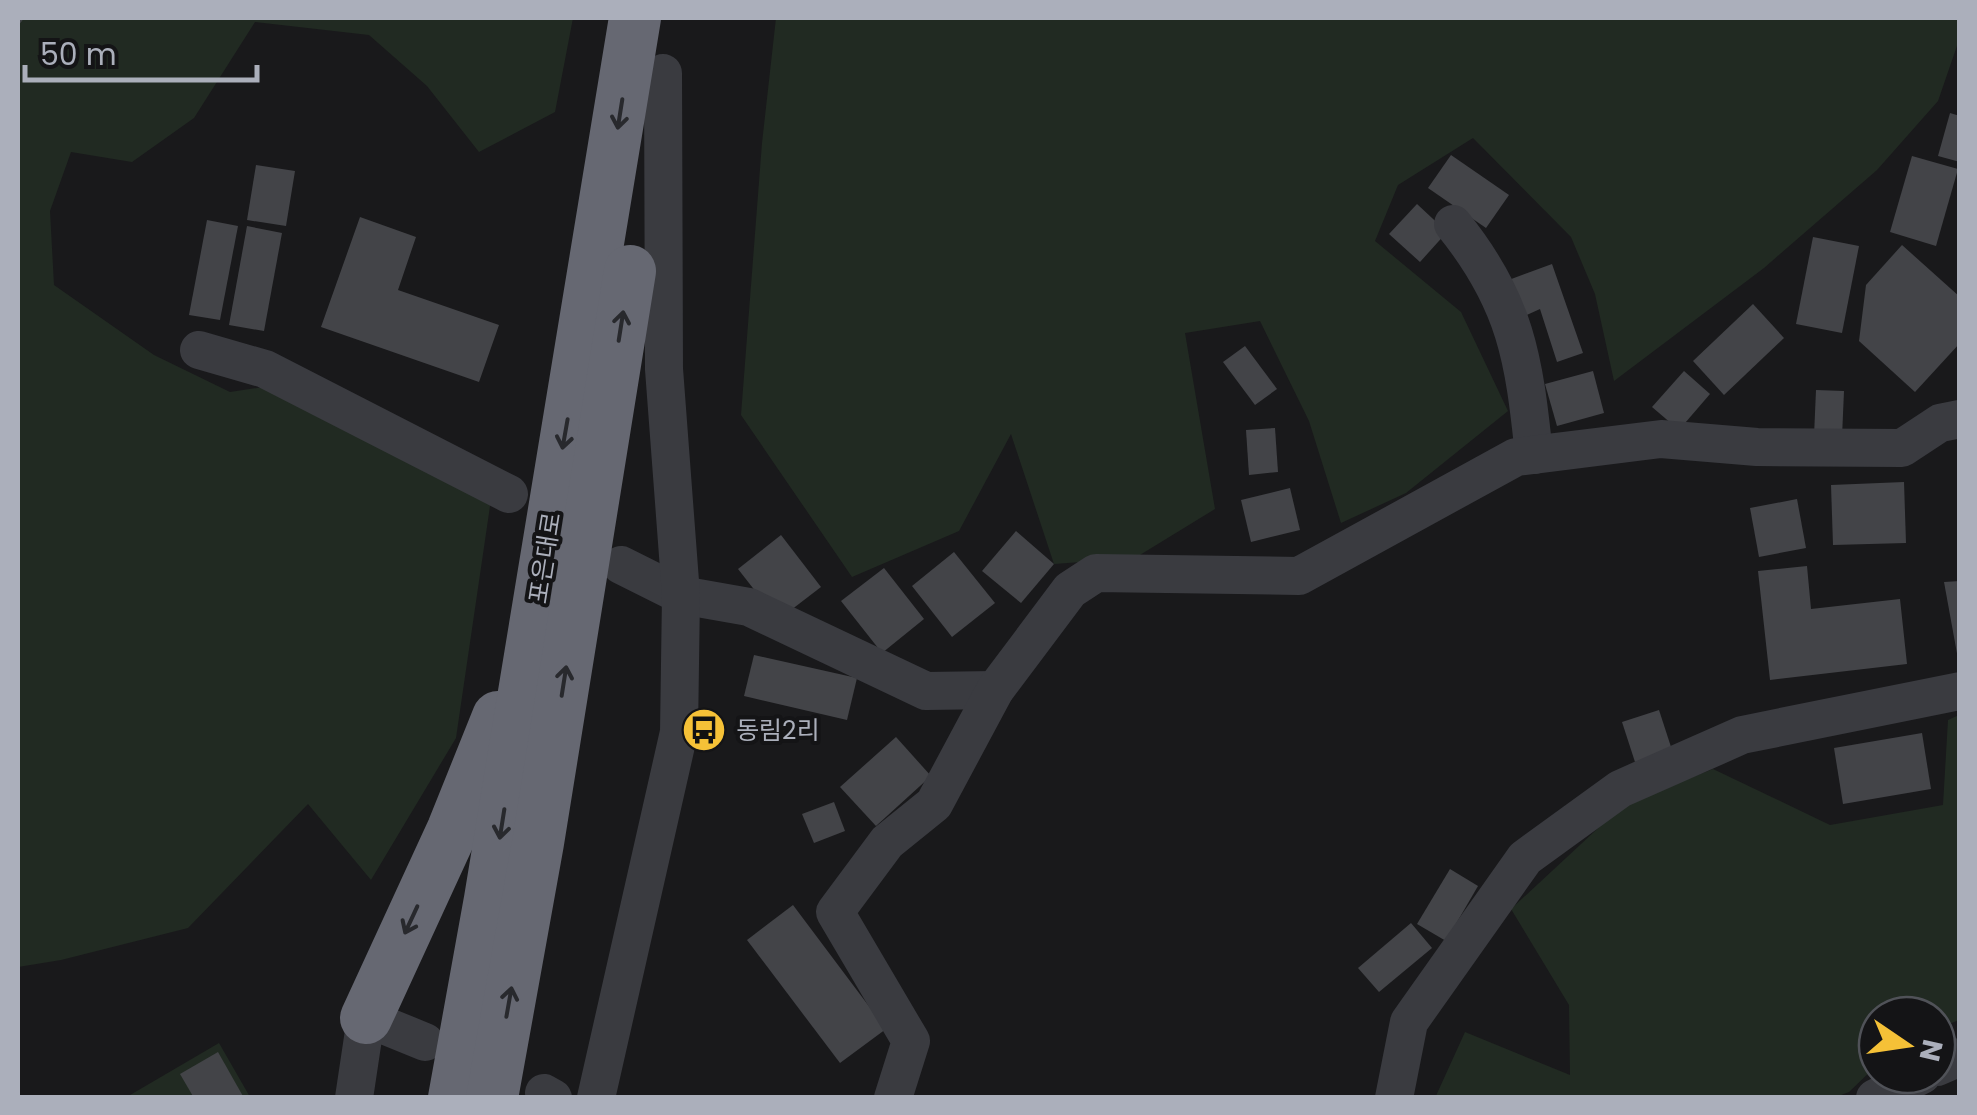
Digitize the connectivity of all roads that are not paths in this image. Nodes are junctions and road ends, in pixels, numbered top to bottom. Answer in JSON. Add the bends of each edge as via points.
{"nodes":[{"id":1,"x":635,"y":18,"type":"edge"},
{"id":2,"x":672,"y":18,"type":"edge"},
{"id":3,"x":663,"y":73,"type":"junction"},
{"id":4,"x":1454,"y":224,"type":"dead end"},
{"id":5,"x":198,"y":350,"type":"dead end"},
{"id":6,"x":1960,"y":419,"type":"edge"},
{"id":7,"x":1534,"y":455,"type":"junction"},
{"id":8,"x":509,"y":494,"type":"dead end"},
{"id":9,"x":621,"y":564,"type":"dead end"},
{"id":10,"x":543,"y":567,"type":"junction"},
{"id":11,"x":681,"y":595,"type":"junction"},
{"id":12,"x":995,"y":690,"type":"junction"},
{"id":13,"x":1960,"y":690,"type":"edge"},
{"id":14,"x":366,"y":1018,"type":"junction"},
{"id":15,"x":424,"y":1042,"type":"dead end"},
{"id":16,"x":354,"y":1098,"type":"edge"},
{"id":17,"x":454,"y":1098,"type":"edge"},
{"id":18,"x":492,"y":1098,"type":"edge"},
{"id":19,"x":596,"y":1098,"type":"edge"},
{"id":20,"x":893,"y":1098,"type":"edge"},
{"id":21,"x":1394,"y":1098,"type":"edge"}],
"edges":[{"from":1,"to":10,"type":"highway","name":"포은대로","one_way":true},
{"from":2,"to":3,"type":"highway","name":"포은대로"},
{"from":3,"to":11,"type":"street","via":[[664,369]]},
{"from":18,"to":3,"type":"highway","name":"포은대로","one_way":true},
{"from":4,"to":7,"type":"street","via":[[1483,262],[1513,323]]},
{"from":5,"to":8,"type":"street","via":[[266,369]]},
{"from":6,"to":7,"type":"street","via":[[1940,423],[1902,448],[1757,447],[1661,438]]},
{"from":7,"to":12,"type":"street","via":[[1516,458],[1299,576],[1096,573],[1070,590]]},
{"from":9,"to":11,"type":"street"},
{"from":10,"to":14,"type":"highway","one_way":true,"via":[[500,711]]},
{"from":10,"to":17,"type":"highway","name":"포은대로","one_way":true},
{"from":11,"to":12,"type":"street","via":[[749,607],[926,690]]},
{"from":11,"to":19,"type":"street","via":[[679,732]]},
{"from":12,"to":20,"type":"street","via":[[934,804],[887,842],[835,912],[911,1041]]},
{"from":13,"to":21,"type":"street","via":[[1742,735],[1620,789],[1525,858],[1410,1022]]},
{"from":14,"to":15,"type":"street"},
{"from":14,"to":16,"type":"street"}]}
